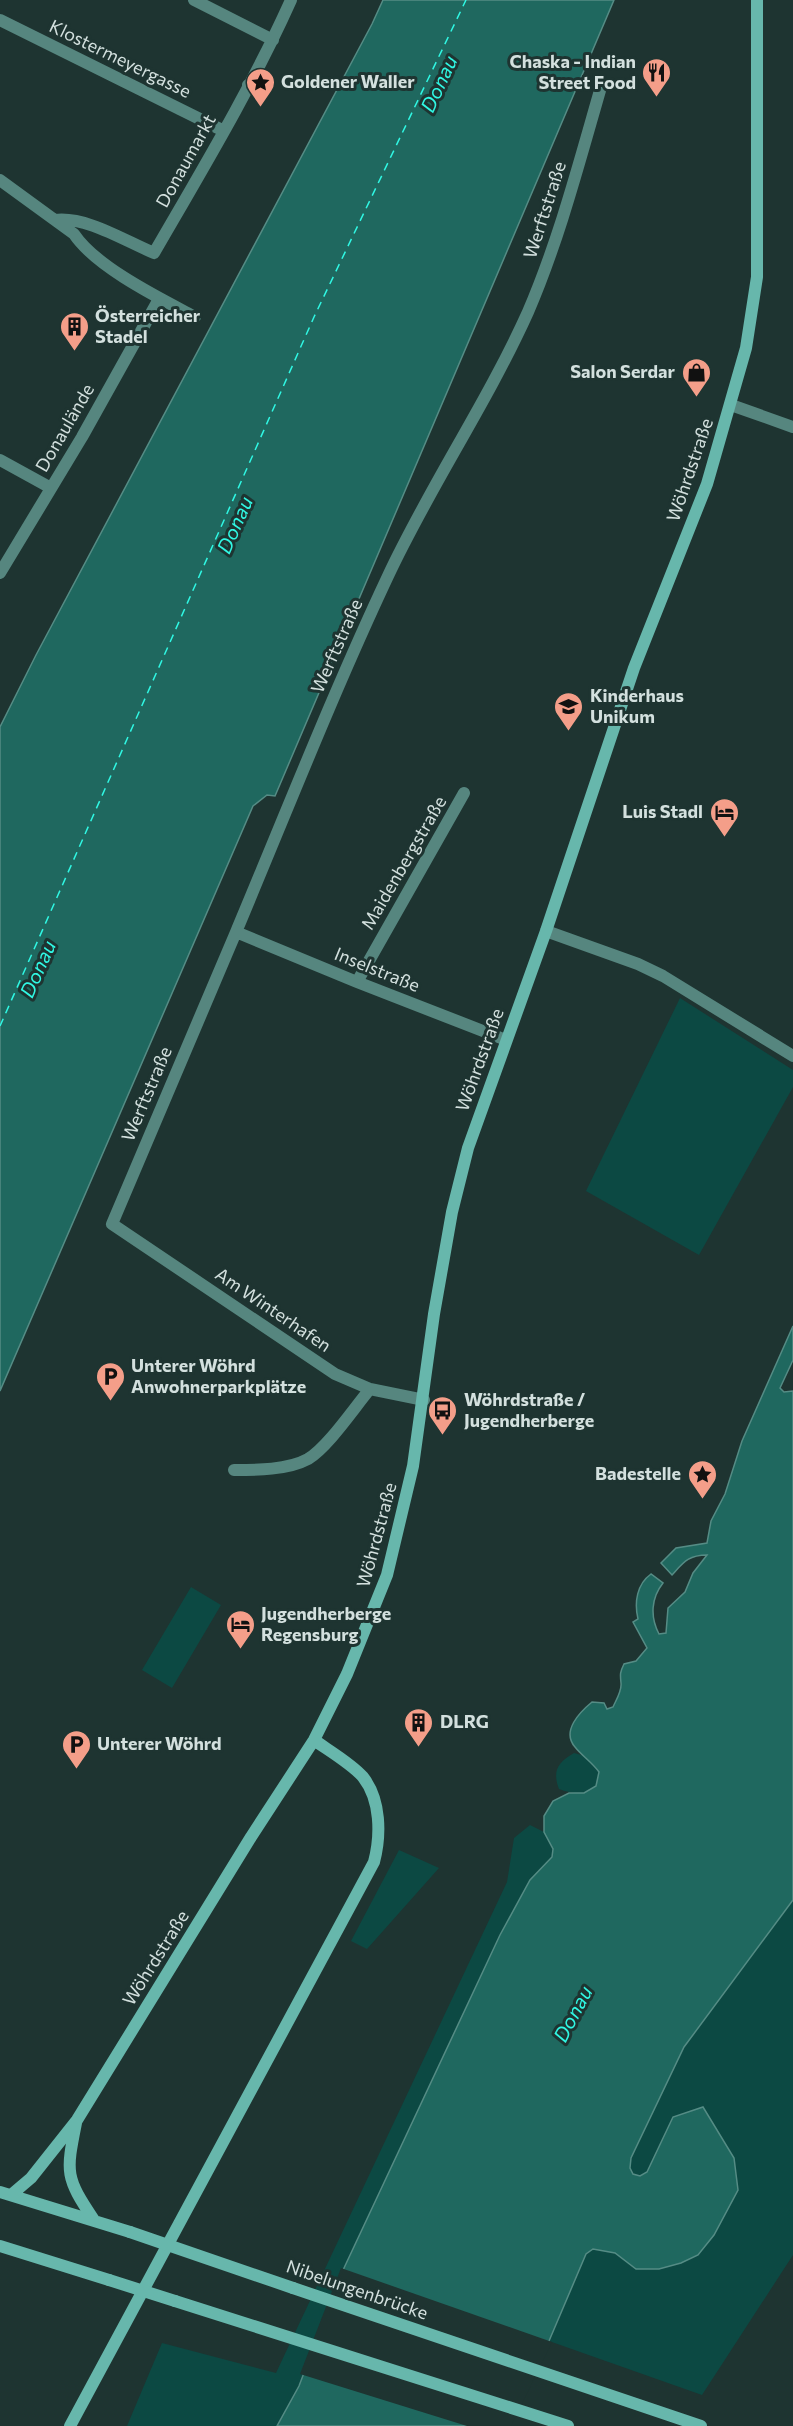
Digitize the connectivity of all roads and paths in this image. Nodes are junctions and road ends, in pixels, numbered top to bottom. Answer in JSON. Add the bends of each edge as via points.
{"nodes":[{"id":1,"x":194,"y":0,"type":"edge"},
{"id":2,"x":291,"y":0,"type":"edge"},
{"id":3,"x":757,"y":0,"type":"edge"},
{"id":4,"x":0,"y":20,"type":"edge"},
{"id":5,"x":273,"y":40,"type":"junction"},
{"id":6,"x":248,"y":85,"type":"junction"},
{"id":7,"x":602,"y":87,"type":"dead end"},
{"id":8,"x":262,"y":92,"type":"dead end"},
{"id":9,"x":224,"y":131,"type":"junction"},
{"id":10,"x":0,"y":180,"type":"edge"},
{"id":11,"x":54,"y":220,"type":"junction"},
{"id":12,"x":159,"y":299,"type":"junction"},
{"id":13,"x":195,"y":318,"type":"dead end"},
{"id":14,"x":731,"y":405,"type":"junction"},
{"id":15,"x":793,"y":427,"type":"edge"},
{"id":16,"x":0,"y":460,"type":"edge"},
{"id":17,"x":51,"y":488,"type":"junction"},
{"id":18,"x":0,"y":573,"type":"edge"},
{"id":19,"x":464,"y":793,"type":"dead end"},
{"id":20,"x":546,"y":931,"type":"junction"},
{"id":21,"x":236,"y":932,"type":"junction"},
{"id":22,"x":357,"y":982,"type":"junction"},
{"id":23,"x":506,"y":1040,"type":"junction"},
{"id":24,"x":793,"y":1056,"type":"edge"},
{"id":25,"x":112,"y":1224,"type":"joint"},
{"id":26,"x":370,"y":1389,"type":"junction"},
{"id":27,"x":424,"y":1400,"type":"junction"},
{"id":28,"x":234,"y":1470,"type":"dead end"},
{"id":29,"x":314,"y":1740,"type":"junction"},
{"id":30,"x":77,"y":2120,"type":"junction"},
{"id":31,"x":5,"y":2193,"type":"edge"},
{"id":32,"x":94,"y":2220,"type":"junction"},
{"id":33,"x":0,"y":2246,"type":"edge"},
{"id":34,"x":70,"y":2426,"type":"edge"},
{"id":35,"x":568,"y":2426,"type":"edge"},
{"id":36,"x":701,"y":2426,"type":"edge"}],
"edges":[{"from":1,"to":5,"type":"street"},
{"from":2,"to":5,"type":"street","name":"Donaumarkt"},
{"from":3,"to":14,"type":"street","name":"Wöhrdstraße","via":[[757,277],[746,348]]},
{"from":4,"to":9,"type":"street","name":"Klostermeyergasse"},
{"from":5,"to":6,"type":"street","name":"Donaumarkt"},
{"from":6,"to":8,"type":"street"},
{"from":6,"to":9,"type":"street","name":"Donaumarkt"},
{"from":7,"to":21,"type":"street","name":"Werftstraße","via":[[561,223],[527,314],[388,576],[314,741]]},
{"from":9,"to":11,"type":"street","name":"Donaumarkt","via":[[154,253],[81,222]]},
{"from":10,"to":11,"type":"street"},
{"from":11,"to":12,"type":"street","via":[[74,234],[82,246]]},
{"from":12,"to":13,"type":"street"},
{"from":12,"to":17,"type":"street","name":"Donaulände"},
{"from":14,"to":15,"type":"street"},
{"from":14,"to":20,"type":"street","name":"Wöhrdstraße","via":[[706,484],[634,668]]},
{"from":16,"to":17,"type":"street"},
{"from":17,"to":18,"type":"street","name":"Donaulände"},
{"from":19,"to":22,"type":"street","name":"Maidenbergstraße"},
{"from":20,"to":23,"type":"street","name":"Wöhrdstraße"},
{"from":20,"to":24,"type":"street","via":[[663,976]]},
{"from":21,"to":22,"type":"street","name":"Inselstraße"},
{"from":21,"to":25,"type":"street","name":"Werftstraße"},
{"from":22,"to":23,"type":"street","name":"Inselstraße"},
{"from":23,"to":27,"type":"street","name":"Wöhrdstraße","via":[[468,1148],[452,1212]]},
{"from":25,"to":26,"type":"street","name":"Am Winterhafen","via":[[335,1374]]},
{"from":26,"to":27,"type":"street","name":"Am Winterhafen"},
{"from":26,"to":28,"type":"street","via":[[306,1460]]},
{"from":27,"to":29,"type":"street","name":"Wöhrdstraße","via":[[387,1575],[347,1674]]},
{"from":29,"to":30,"type":"street","name":"Wöhrdstraße"},
{"from":29,"to":34,"type":"street","via":[[362,1775],[370,1788],[379,1827],[374,1862]]},
{"from":30,"to":31,"type":"street","via":[[31,2178]]},
{"from":30,"to":32,"type":"street","via":[[69,2158],[70,2177]]},
{"from":31,"to":32,"type":"street","name":"Nibelungenbrücke"},
{"from":32,"to":36,"type":"street","name":"Nibelungenbrücke","bridge":true},
{"from":33,"to":35,"type":"street","bridge":true}]}
